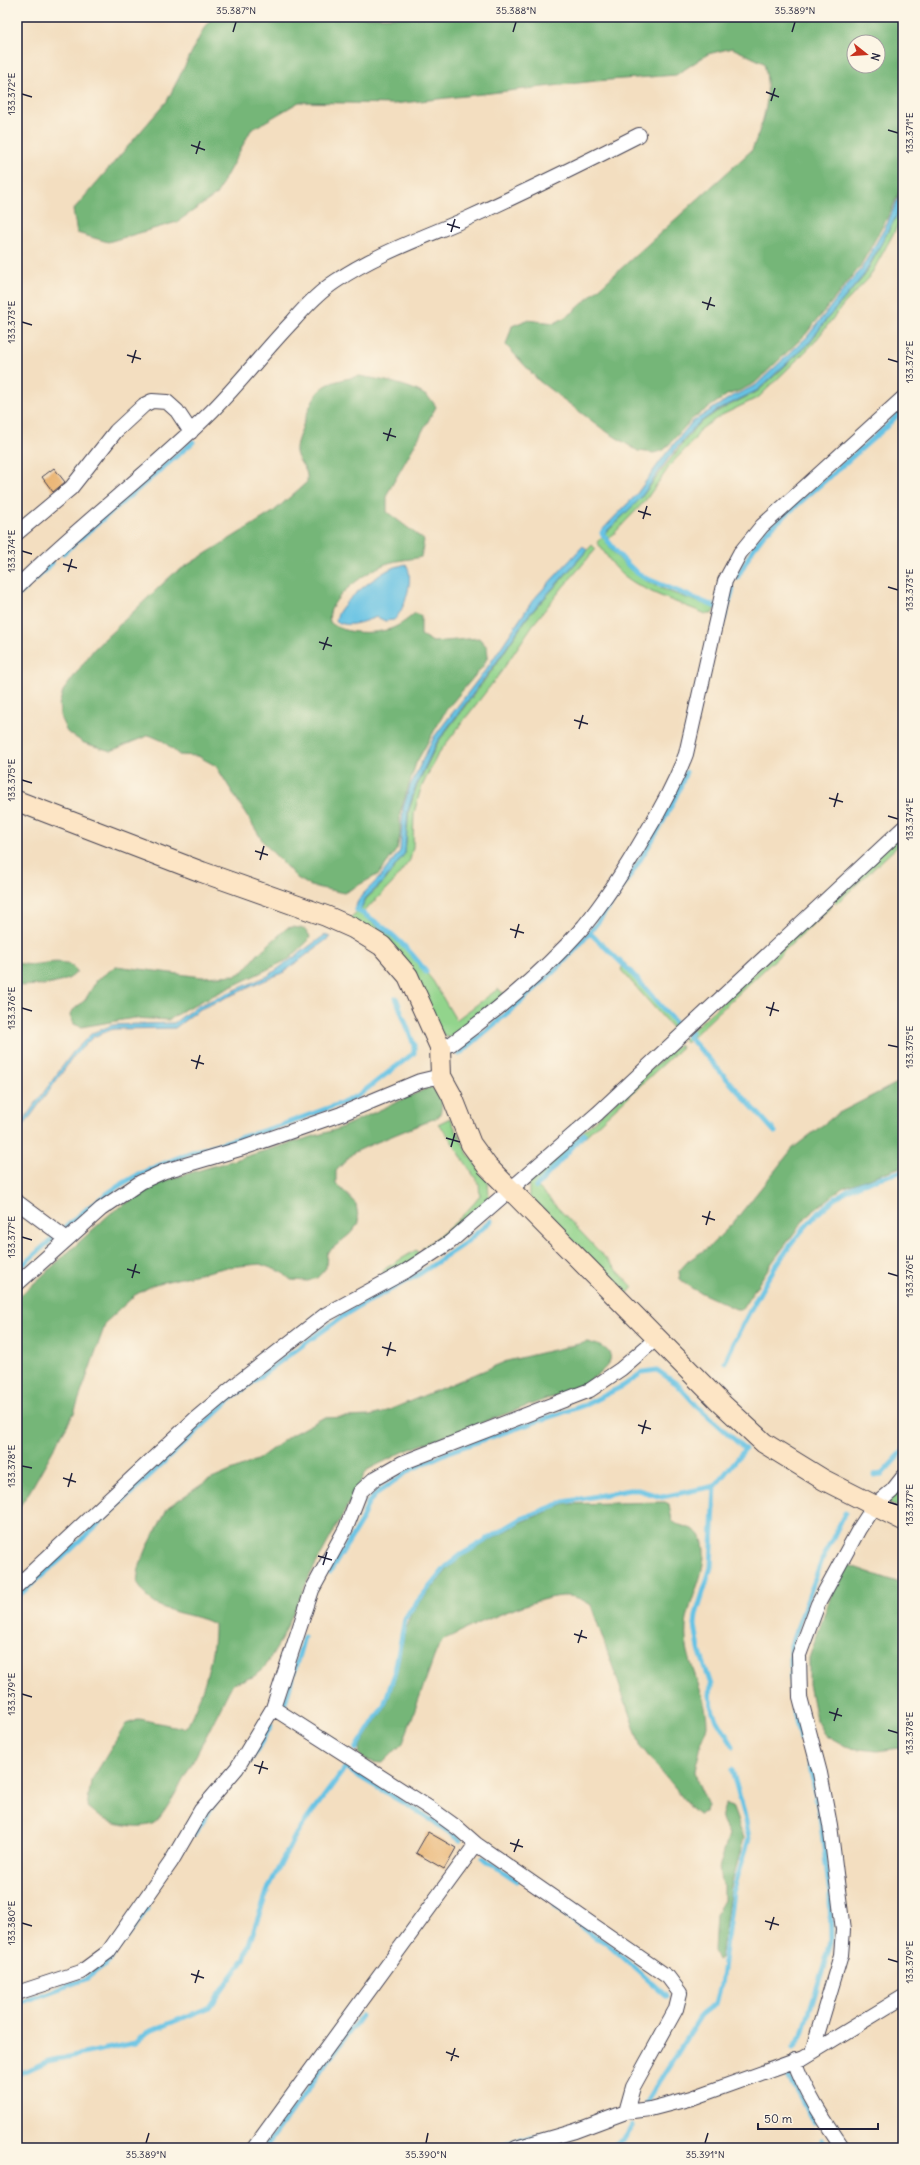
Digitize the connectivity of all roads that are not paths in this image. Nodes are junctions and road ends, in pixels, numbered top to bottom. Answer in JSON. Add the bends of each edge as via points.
{"nodes":[{"id":1,"x":640,"y":136,"type":"dead end"},
{"id":2,"x":903,"y":398,"type":"edge"},
{"id":3,"x":191,"y":432,"type":"junction"},
{"id":4,"x":17,"y":533,"type":"edge"},
{"id":5,"x":17,"y":587,"type":"edge"},
{"id":6,"x":17,"y":801,"type":"edge"},
{"id":7,"x":903,"y":828,"type":"edge"},
{"id":8,"x":440,"y":1047,"type":"junction"},
{"id":9,"x":441,"y":1076,"type":"junction"},
{"id":10,"x":509,"y":1189,"type":"junction"},
{"id":11,"x":17,"y":1202,"type":"edge"},
{"id":12,"x":67,"y":1239,"type":"junction"},
{"id":13,"x":17,"y":1284,"type":"edge"},
{"id":14,"x":657,"y":1338,"type":"junction"},
{"id":15,"x":903,"y":1477,"type":"edge"},
{"id":16,"x":874,"y":1506,"type":"junction"},
{"id":17,"x":903,"y":1520,"type":"edge"},
{"id":18,"x":17,"y":1586,"type":"edge"},
{"id":19,"x":273,"y":1708,"type":"junction"},
{"id":20,"x":476,"y":1844,"type":"junction"},
{"id":21,"x":17,"y":1993,"type":"edge"},
{"id":22,"x":903,"y":1997,"type":"edge"},
{"id":23,"x":812,"y":2052,"type":"junction"},
{"id":24,"x":794,"y":2060,"type":"junction"},
{"id":25,"x":626,"y":2112,"type":"junction"},
{"id":26,"x":254,"y":2148,"type":"edge"},
{"id":27,"x":516,"y":2148,"type":"edge"},
{"id":28,"x":843,"y":2148,"type":"edge"}],
"edges":[{"from":1,"to":3,"type":"street","via":[[551,180],[355,269],[336,281],[301,312]]},
{"from":2,"to":8,"type":"street","via":[[762,526],[740,553],[725,581],[686,754],[678,774],[632,858],[605,898],[584,926],[527,984],[451,1044]]},
{"from":3,"to":4,"type":"street","via":[[177,411],[167,402],[152,401],[144,405],[116,432],[71,488]]},
{"from":3,"to":5,"type":"street","via":[[52,552]]},
{"from":6,"to":8,"type":"street","via":[[353,928],[382,946],[408,976]]},
{"from":7,"to":10,"type":"street","via":[[604,1107]]},
{"from":8,"to":9,"type":"street"},
{"from":9,"to":10,"type":"street","via":[[471,1144]]},
{"from":9,"to":12,"type":"street","via":[[420,1081],[341,1114],[165,1171],[141,1182],[101,1209]]},
{"from":10,"to":14,"type":"street"},
{"from":10,"to":18,"type":"street","via":[[450,1242],[325,1315],[239,1382],[190,1424]]},
{"from":11,"to":12,"type":"street"},
{"from":12,"to":13,"type":"street"},
{"from":14,"to":16,"type":"street","via":[[764,1443],[824,1480]]},
{"from":14,"to":19,"type":"street","via":[[621,1369],[590,1390],[395,1467],[364,1487],[346,1528],[312,1590]]},
{"from":15,"to":16,"type":"street","via":[[892,1491]]},
{"from":16,"to":17,"type":"street"},
{"from":16,"to":23,"type":"street","via":[[830,1580],[799,1655],[800,1697],[820,1773],[830,1825],[843,1930],[841,1955]]},
{"from":19,"to":20,"type":"street","via":[[434,1811]]},
{"from":19,"to":21,"type":"street","via":[[237,1768],[201,1810],[171,1862],[108,1952],[81,1972]]},
{"from":20,"to":25,"type":"street","via":[[668,1977],[677,1987],[680,1993],[676,2009],[633,2087]]},
{"from":20,"to":26,"type":"street"},
{"from":22,"to":23,"type":"street"},
{"from":23,"to":24,"type":"street"},
{"from":24,"to":25,"type":"street","via":[[692,2098],[650,2109]]},
{"from":24,"to":28,"type":"street","via":[[799,2075]]},
{"from":25,"to":27,"type":"street","via":[[575,2131]]}]}
